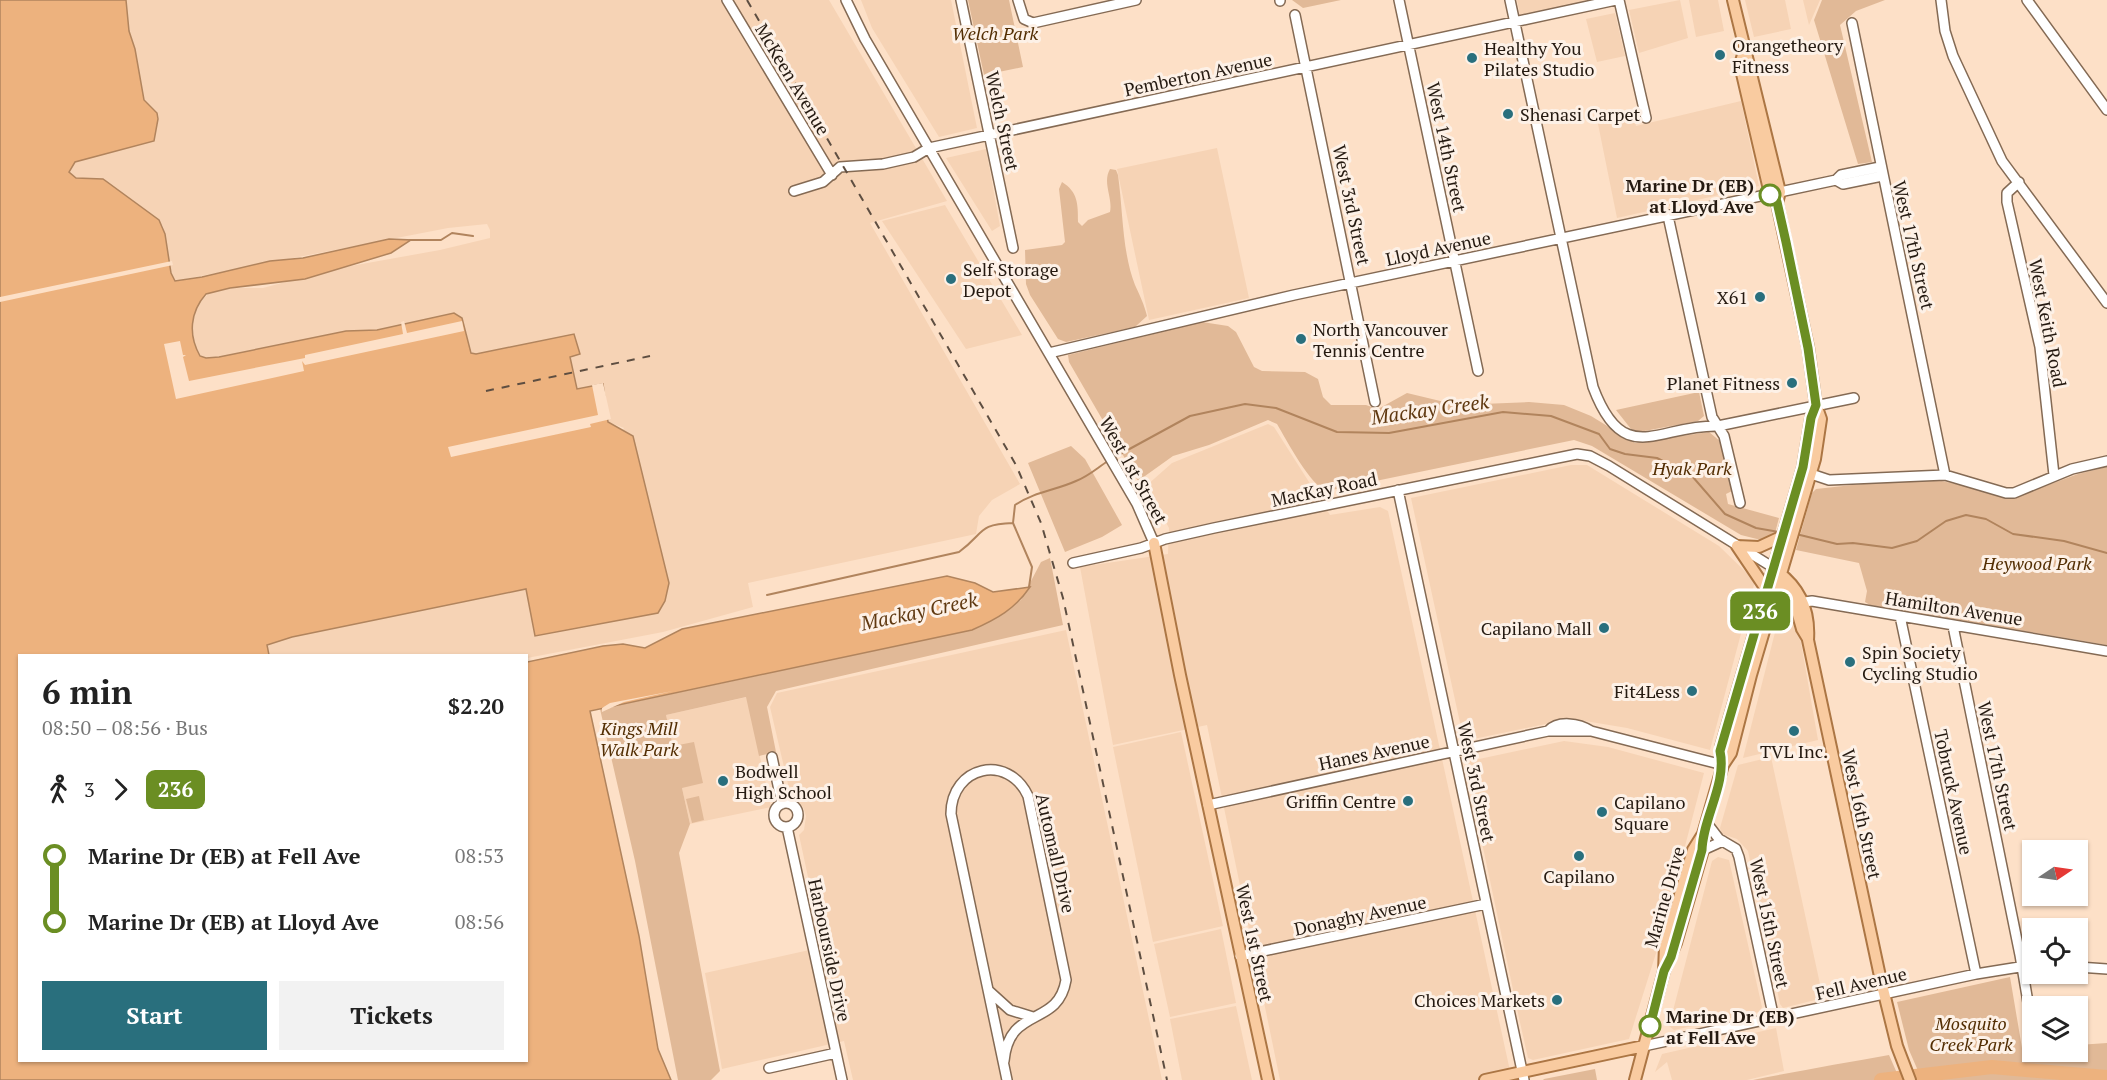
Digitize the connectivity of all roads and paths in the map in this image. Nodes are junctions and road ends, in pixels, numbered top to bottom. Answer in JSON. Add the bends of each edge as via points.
{"nodes":[{"id":1,"x":727,"y":0,"type":"edge"},
{"id":2,"x":846,"y":0,"type":"edge"},
{"id":3,"x":962,"y":0,"type":"edge"},
{"id":4,"x":1018,"y":0,"type":"edge"},
{"id":5,"x":1136,"y":0,"type":"edge"},
{"id":6,"x":1399,"y":0,"type":"edge"},
{"id":7,"x":1510,"y":0,"type":"edge"},
{"id":8,"x":1618,"y":0,"type":"edge"},
{"id":9,"x":1733,"y":0,"type":"edge"},
{"id":10,"x":1941,"y":0,"type":"edge"},
{"id":11,"x":2027,"y":0,"type":"edge"},
{"id":12,"x":1108,"y":3,"type":"edge"},
{"id":13,"x":1294,"y":15,"type":"dead end"},
{"id":14,"x":1515,"y":23,"type":"junction"},
{"id":15,"x":1852,"y":23,"type":"dead end"},
{"id":16,"x":1410,"y":46,"type":"junction"},
{"id":17,"x":1306,"y":68,"type":"junction"},
{"id":18,"x":2107,"y":110,"type":"edge"},
{"id":19,"x":1646,"y":118,"type":"dead end"},
{"id":20,"x":989,"y":135,"type":"junction"},
{"id":21,"x":929,"y":148,"type":"junction"},
{"id":22,"x":1881,"y":171,"type":"junction"},
{"id":23,"x":832,"y":175,"type":"junction"},
{"id":24,"x":2019,"y":182,"type":"junction"},
{"id":25,"x":794,"y":192,"type":"dead end"},
{"id":26,"x":1775,"y":196,"type":"junction"},
{"id":27,"x":1668,"y":216,"type":"junction"},
{"id":28,"x":1561,"y":238,"type":"junction"},
{"id":29,"x":1013,"y":248,"type":"dead end"},
{"id":30,"x":1455,"y":261,"type":"junction"},
{"id":31,"x":1352,"y":284,"type":"junction"},
{"id":32,"x":2107,"y":303,"type":"edge"},
{"id":33,"x":1049,"y":353,"type":"junction"},
{"id":34,"x":1478,"y":371,"type":"dead end"},
{"id":35,"x":1854,"y":398,"type":"dead end"},
{"id":36,"x":1375,"y":402,"type":"dead end"},
{"id":37,"x":1816,"y":405,"type":"junction"},
{"id":38,"x":1718,"y":426,"type":"junction"},
{"id":39,"x":2107,"y":461,"type":"edge"},
{"id":40,"x":1810,"y":474,"type":"junction"},
{"id":41,"x":1945,"y":475,"type":"junction"},
{"id":42,"x":2054,"y":475,"type":"junction"},
{"id":43,"x":1398,"y":490,"type":"junction"},
{"id":44,"x":1740,"y":503,"type":"dead end"},
{"id":45,"x":1792,"y":524,"type":"junction"},
{"id":46,"x":1787,"y":538,"type":"junction"},
{"id":47,"x":1154,"y":543,"type":"junction"},
{"id":48,"x":1737,"y":546,"type":"junction"},
{"id":49,"x":1072,"y":563,"type":"dead end"},
{"id":50,"x":1778,"y":574,"type":"junction"},
{"id":51,"x":1766,"y":589,"type":"junction"},
{"id":52,"x":1799,"y":603,"type":"junction"},
{"id":53,"x":1900,"y":616,"type":"junction"},
{"id":54,"x":1953,"y":626,"type":"junction"},
{"id":55,"x":2107,"y":651,"type":"edge"},
{"id":56,"x":1454,"y":752,"type":"junction"},
{"id":57,"x":772,"y":756,"type":"dead end"},
{"id":58,"x":1723,"y":765,"type":"junction"},
{"id":59,"x":783,"y":804,"type":"junction"},
{"id":60,"x":1208,"y":805,"type":"junction"},
{"id":61,"x":1706,"y":822,"type":"junction"},
{"id":62,"x":787,"y":827,"type":"junction"},
{"id":63,"x":1703,"y":834,"type":"junction"},
{"id":64,"x":1723,"y":841,"type":"junction"},
{"id":65,"x":1702,"y":850,"type":"junction"},
{"id":66,"x":1486,"y":904,"type":"junction"},
{"id":67,"x":1240,"y":956,"type":"junction"},
{"id":68,"x":2022,"y":966,"type":"joint"},
{"id":69,"x":2088,"y":968,"type":"edge"},
{"id":70,"x":2107,"y":969,"type":"edge"},
{"id":71,"x":1664,"y":971,"type":"junction"},
{"id":72,"x":1976,"y":974,"type":"junction"},
{"id":73,"x":988,"y":991,"type":"junction"},
{"id":74,"x":1884,"y":994,"type":"junction"},
{"id":75,"x":1033,"y":1017,"type":"junction"},
{"id":76,"x":1774,"y":1019,"type":"junction"},
{"id":77,"x":1644,"y":1046,"type":"junction"},
{"id":78,"x":836,"y":1053,"type":"junction"},
{"id":79,"x":1004,"y":1061,"type":"junction"},
{"id":80,"x":769,"y":1068,"type":"dead end"},
{"id":81,"x":1523,"y":1076,"type":"edge"},
{"id":82,"x":1636,"y":1076,"type":"edge"},
{"id":83,"x":842,"y":1080,"type":"edge"},
{"id":84,"x":1008,"y":1080,"type":"edge"},
{"id":85,"x":1269,"y":1080,"type":"edge"},
{"id":86,"x":1485,"y":1080,"type":"edge"},
{"id":87,"x":1910,"y":1080,"type":"edge"}],
"edges":[{"from":1,"to":23,"type":"street","name":"McKeen Avenue"},
{"from":2,"to":21,"type":"street","name":"West 1st Street"},
{"from":3,"to":20,"type":"street","name":"Welch Street"},
{"from":4,"to":12,"type":"street","via":[[1024,19],[1033,23]]},
{"from":5,"to":12,"type":"street"},
{"from":6,"to":16,"type":"street","name":"West 14th Street"},
{"from":7,"to":14,"type":"street"},
{"from":8,"to":14,"type":"street","name":"Pemberton Avenue"},
{"from":8,"to":19,"type":"street"},
{"from":9,"to":26,"type":"main road","name":"Marine Drive","via":[[1744,51],[1740,65]]},
{"from":10,"to":24,"type":"street","name":"West Keith Road","via":[[1953,56],[1988,136]]},
{"from":11,"to":18,"type":"street"},
{"from":13,"to":17,"type":"street","name":"West 3rd Street"},
{"from":14,"to":16,"type":"street","name":"Pemberton Avenue"},
{"from":14,"to":28,"type":"street"},
{"from":15,"to":22,"type":"street","name":"West 17th Street"},
{"from":16,"to":17,"type":"street","name":"Pemberton Avenue"},
{"from":16,"to":30,"type":"street","name":"West 14th Street"},
{"from":17,"to":20,"type":"street","name":"Pemberton Avenue"},
{"from":17,"to":31,"type":"street","name":"West 3rd Street"},
{"from":20,"to":21,"type":"street","name":"Pemberton Avenue"},
{"from":20,"to":29,"type":"street","name":"Welch Street"},
{"from":21,"to":23,"type":"street","name":"Pemberton Avenue","via":[[893,162],[840,167]]},
{"from":21,"to":33,"type":"street","name":"West 1st Street"},
{"from":22,"to":26,"type":"street","name":"Lloyd Avenue","via":[[1841,174],[1836,180]]},
{"from":22,"to":41,"type":"street","name":"West 17th Street"},
{"from":23,"to":25,"type":"street","name":"Pemberton Avenue","via":[[810,189]]},
{"from":24,"to":32,"type":"street","name":"West Keith Road"},
{"from":24,"to":42,"type":"street","name":"West Keith Road","via":[[2007,193],[2007,202],[2040,347]]},
{"from":26,"to":27,"type":"street","name":"Lloyd Avenue"},
{"from":26,"to":37,"type":"main road","name":"Marine Drive","via":[[1808,348]]},
{"from":27,"to":28,"type":"street","name":"Lloyd Avenue"},
{"from":27,"to":38,"type":"street","via":[[1712,417]]},
{"from":28,"to":30,"type":"street","name":"Lloyd Avenue"},
{"from":28,"to":38,"type":"street","via":[[1597,398],[1607,414],[1629,436],[1641,439]]},
{"from":30,"to":31,"type":"street","name":"Lloyd Avenue"},
{"from":30,"to":34,"type":"street","name":"West 14th Street"},
{"from":31,"to":33,"type":"street","name":"Lloyd Avenue"},
{"from":31,"to":36,"type":"street","name":"West 3rd Street"},
{"from":33,"to":47,"type":"street","name":"West 1st Street","via":[[1141,512]]},
{"from":35,"to":37,"type":"street"},
{"from":37,"to":38,"type":"street"},
{"from":37,"to":40,"type":"main road","name":"Marine Drive","via":[[1821,419]]},
{"from":37,"to":45,"type":"main road","name":"Marine Drive"},
{"from":38,"to":44,"type":"street","via":[[1724,436]]},
{"from":39,"to":42,"type":"street"},
{"from":40,"to":41,"type":"street","via":[[1829,480]]},
{"from":40,"to":45,"type":"main road","name":"Marine Drive"},
{"from":41,"to":42,"type":"street","via":[[2006,493],[2021,491]]},
{"from":43,"to":47,"type":"street","name":"MacKay Road"},
{"from":43,"to":48,"type":"street","name":"MacKay Road","via":[[1584,455],[1609,466]]},
{"from":43,"to":56,"type":"street","name":"West 3rd Street"},
{"from":45,"to":46,"type":"main road","name":"Marine Drive"},
{"from":46,"to":48,"type":"main road","via":[[1759,547]]},
{"from":46,"to":50,"type":"main road","name":"Marine Drive"},
{"from":47,"to":49,"type":"street","name":"MacKay Road"},
{"from":47,"to":60,"type":"main road","name":"West 1st Street"},
{"from":48,"to":50,"type":"street"},
{"from":48,"to":51,"type":"main road"},
{"from":50,"to":51,"type":"main road","name":"Marine Drive"},
{"from":50,"to":52,"type":"main road","name":"West 16th Street"},
{"from":50,"to":58,"type":"main road","name":"Marine Drive","via":[[1731,753]]},
{"from":51,"to":58,"type":"main road","name":"Marine Drive","via":[[1720,751]]},
{"from":52,"to":53,"type":"street","name":"Hamilton Avenue","via":[[1812,601]]},
{"from":52,"to":74,"type":"main road","name":"West 16th Street","via":[[1809,627],[1808,640]]},
{"from":53,"to":54,"type":"street","name":"Hamilton Avenue"},
{"from":53,"to":72,"type":"street","name":"Tobruck Avenue"},
{"from":54,"to":55,"type":"street","name":"Hamilton Avenue"},
{"from":54,"to":68,"type":"street","name":"West 17th Street"},
{"from":56,"to":58,"type":"street","name":"Hanes Avenue","via":[[1566,725],[1583,726]]},
{"from":56,"to":60,"type":"street","name":"Hanes Avenue"},
{"from":56,"to":66,"type":"street","name":"West 3rd Street"},
{"from":57,"to":59,"type":"street"},
{"from":58,"to":61,"type":"main road","name":"Marine Drive"},
{"from":59,"to":62,"type":"street","via":[[776,808],[774,818],[780,826]]},
{"from":59,"to":62,"type":"street","via":[[797,812],[796,822]]},
{"from":60,"to":67,"type":"main road","name":"West 1st Street"},
{"from":61,"to":63,"type":"main road","name":"Marine Drive"},
{"from":61,"to":64,"type":"street","name":"West 15th Street"},
{"from":62,"to":78,"type":"street","name":"Harbourside Drive"},
{"from":63,"to":65,"type":"main road","name":"Marine Drive"},
{"from":63,"to":71,"type":"main road","name":"Marine Drive","via":[[1693,850],[1679,896],[1665,946]]},
{"from":64,"to":65,"type":"street"},
{"from":64,"to":76,"type":"street","name":"West 15th Street","via":[[1736,849],[1739,857]]},
{"from":65,"to":71,"type":"main road","name":"Marine Drive"},
{"from":66,"to":67,"type":"street","name":"Donaghy Avenue"},
{"from":66,"to":81,"type":"street","name":"West 3rd Street"},
{"from":67,"to":85,"type":"main road","name":"West 1st Street"},
{"from":68,"to":72,"type":"street","name":"Fell Avenue"},
{"from":69,"to":70,"type":"street"},
{"from":71,"to":77,"type":"main road","name":"Marine Drive"},
{"from":72,"to":74,"type":"street","name":"Fell Avenue"},
{"from":73,"to":75,"type":"street","via":[[1010,1010]]},
{"from":73,"to":75,"type":"street","name":"Automall Drive","via":[[951,805],[962,782],[974,773],[989,770],[1011,776],[1028,796],[1065,968],[1061,998],[1049,1010]]},
{"from":73,"to":79,"type":"street","name":"Automall Drive"},
{"from":74,"to":76,"type":"street","name":"Fell Avenue"},
{"from":74,"to":87,"type":"main road","name":"West 16th Street"},
{"from":75,"to":79,"type":"street","name":"Automall Drive","via":[[1011,1034]]},
{"from":76,"to":77,"type":"street","name":"Fell Avenue"},
{"from":77,"to":81,"type":"main road","name":"Fell Avenue"},
{"from":77,"to":82,"type":"main road","name":"Marine Drive"},
{"from":78,"to":80,"type":"street"},
{"from":78,"to":83,"type":"street","name":"Harbourside Drive"},
{"from":79,"to":84,"type":"street","name":"Automall Drive"},
{"from":81,"to":86,"type":"main road","name":"Fell Avenue"}]}
